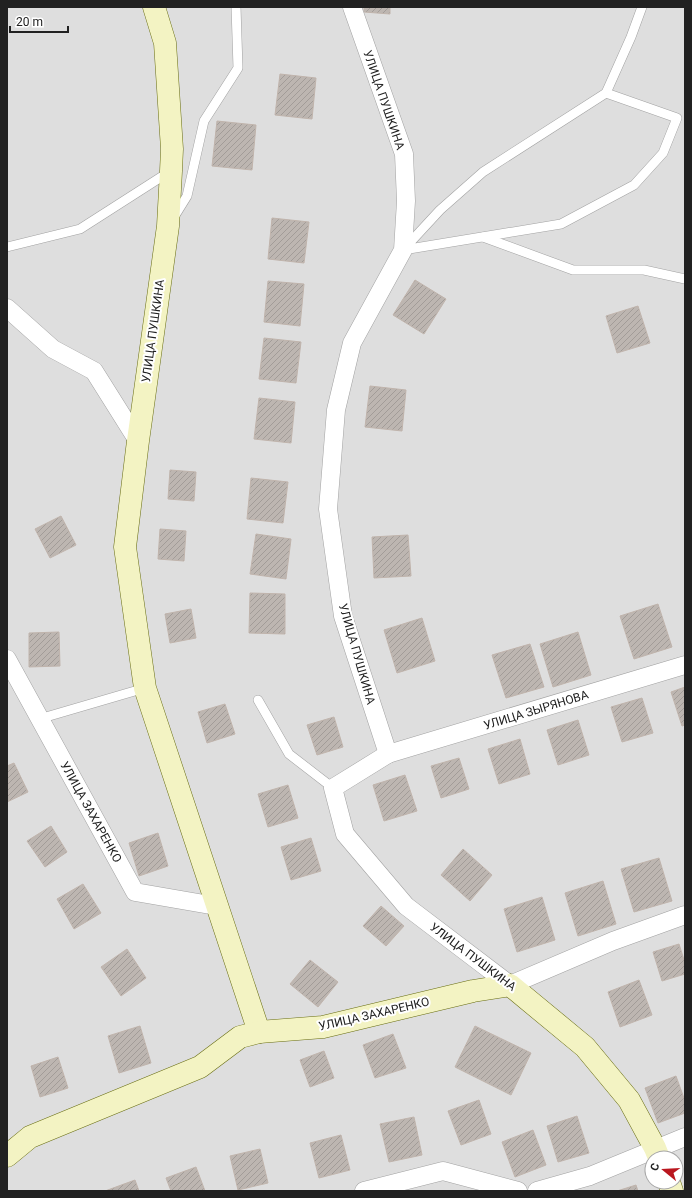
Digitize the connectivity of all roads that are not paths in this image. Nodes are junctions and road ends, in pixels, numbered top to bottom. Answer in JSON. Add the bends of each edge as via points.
{"nodes":[{"id":1,"x":154,"y":7,"type":"edge"},
{"id":2,"x":236,"y":7,"type":"edge"},
{"id":3,"x":352,"y":7,"type":"edge"},
{"id":4,"x":642,"y":7,"type":"edge"},
{"id":5,"x":606,"y":94,"type":"junction"},
{"id":6,"x":171,"y":171,"type":"junction"},
{"id":7,"x":168,"y":226,"type":"junction"},
{"id":8,"x":481,"y":237,"type":"junction"},
{"id":9,"x":7,"y":247,"type":"edge"},
{"id":10,"x":403,"y":250,"type":"junction"},
{"id":11,"x":685,"y":279,"type":"edge"},
{"id":12,"x":7,"y":308,"type":"edge"},
{"id":13,"x":138,"y":441,"type":"junction"},
{"id":14,"x":7,"y":660,"type":"edge"},
{"id":15,"x":685,"y":665,"type":"edge"},
{"id":16,"x":145,"y":688,"type":"junction"},
{"id":17,"x":258,"y":700,"type":"dead end"},
{"id":18,"x":39,"y":718,"type":"junction"},
{"id":19,"x":388,"y":754,"type":"junction"},
{"id":20,"x":333,"y":788,"type":"junction"},
{"id":21,"x":216,"y":906,"type":"junction"},
{"id":22,"x":685,"y":915,"type":"edge"},
{"id":23,"x":510,"y":984,"type":"junction"},
{"id":24,"x":259,"y":1032,"type":"junction"},
{"id":25,"x":685,"y":1137,"type":"edge"},
{"id":26,"x":655,"y":1150,"type":"edge"},
{"id":27,"x":662,"y":1150,"type":"edge"},
{"id":28,"x":7,"y":1156,"type":"edge"},
{"id":29,"x":644,"y":1157,"type":"edge"},
{"id":30,"x":364,"y":1191,"type":"edge"},
{"id":31,"x":518,"y":1191,"type":"edge"},
{"id":32,"x":537,"y":1191,"type":"edge"}],
"edges":[{"from":1,"to":6,"type":"street","name":"УЛИЦА ПУШКИНА","via":[[165,43],[172,149]]},
{"from":2,"to":7,"type":"lane","via":[[238,68],[204,121],[187,196]]},
{"from":3,"to":10,"type":"street","name":"УЛИЦА ПУШКИНА","via":[[404,154],[406,201]]},
{"from":4,"to":5,"type":"lane"},
{"from":5,"to":8,"type":"lane","via":[[677,118],[663,152],[634,185],[561,224]]},
{"from":5,"to":10,"type":"lane","via":[[484,172],[440,210]]},
{"from":6,"to":7,"type":"street","name":"УЛИЦА ПУШКИНА"},
{"from":6,"to":9,"type":"lane","via":[[80,229]]},
{"from":7,"to":13,"type":"street","name":"УЛИЦА ПУШКИНА"},
{"from":8,"to":10,"type":"lane"},
{"from":8,"to":11,"type":"lane","via":[[573,270],[644,270]]},
{"from":10,"to":19,"type":"street","name":"УЛИЦА ПУШКИНА","via":[[352,343],[336,410],[328,509],[343,616]]},
{"from":12,"to":13,"type":"street","via":[[53,349],[94,371]]},
{"from":13,"to":16,"type":"street","name":"УЛИЦА ПУШКИНА","via":[[125,547]]},
{"from":14,"to":18,"type":"street","name":"УЛИЦА ЗАХАРЕНКО"},
{"from":15,"to":19,"type":"street","name":"УЛИЦА ЗЫРЯНОВА"},
{"from":16,"to":18,"type":"lane"},
{"from":16,"to":21,"type":"street","name":"УЛИЦА ПУШКИНА"},
{"from":17,"to":20,"type":"lane","via":[[289,754]]},
{"from":18,"to":21,"type":"street","name":"УЛИЦА ЗАХАРЕНКО","via":[[135,892]]},
{"from":19,"to":20,"type":"street"},
{"from":20,"to":23,"type":"street","name":"УЛИЦА ПУШКИНА","via":[[344,834],[406,906]]},
{"from":21,"to":24,"type":"street","name":"УЛИЦА ПУШКИНА"},
{"from":22,"to":23,"type":"street","name":"УЛИЦА ЗАХАРЕНКО","via":[[613,941]]},
{"from":23,"to":24,"type":"street","name":"УЛИЦА ЗАХАРЕНКО","via":[[323,1027]]},
{"from":23,"to":26,"type":"street","name":"УЛИЦА ПУШКИНА","via":[[585,1048],[629,1100]]},
{"from":24,"to":28,"type":"street","name":"УЛИЦА ЗАХАРЕНКО","via":[[240,1037],[200,1067],[30,1137]]},
{"from":25,"to":27,"type":"street"},
{"from":29,"to":32,"type":"street"},
{"from":30,"to":31,"type":"street","via":[[443,1171]]}]}
